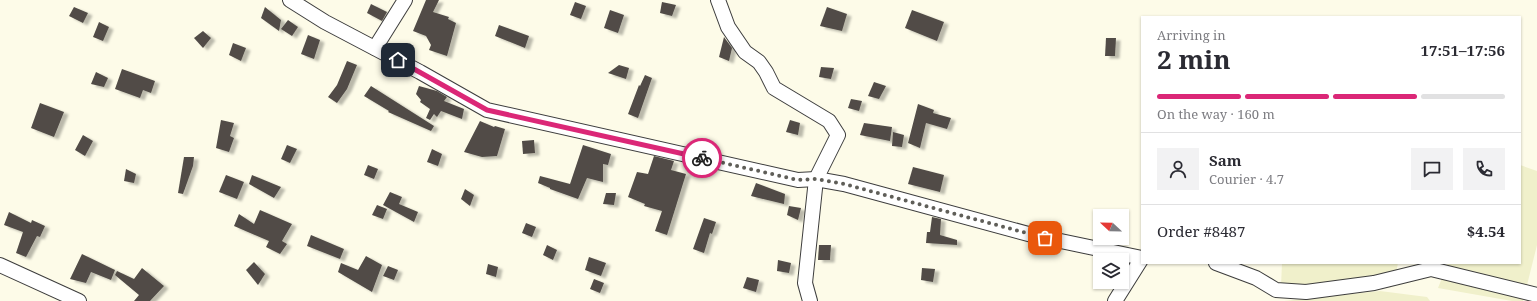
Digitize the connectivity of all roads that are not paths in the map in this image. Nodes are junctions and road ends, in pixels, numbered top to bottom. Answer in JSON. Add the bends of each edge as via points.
{"nodes":[{"id":1,"x":290,"y":0,"type":"edge"},
{"id":2,"x":405,"y":0,"type":"edge"},
{"id":3,"x":718,"y":0,"type":"edge"},
{"id":4,"x":375,"y":48,"type":"junction"},
{"id":5,"x":816,"y":179,"type":"junction"},
{"id":6,"x":1141,"y":258,"type":"edge"},
{"id":7,"x":1141,"y":260,"type":"edge"},
{"id":8,"x":1219,"y":264,"type":"edge"},
{"id":9,"x":0,"y":265,"type":"edge"},
{"id":10,"x":1537,"y":295,"type":"edge"},
{"id":11,"x":79,"y":301,"type":"edge"},
{"id":12,"x":810,"y":301,"type":"edge"},
{"id":13,"x":1115,"y":301,"type":"edge"}],
"edges":[{"from":1,"to":4,"type":"street"},
{"from":2,"to":4,"type":"street"},
{"from":3,"to":5,"type":"street","via":[[728,27],[745,52],[759,62],[774,88],[829,121],[835,128],[838,135]]},
{"from":4,"to":5,"type":"street","via":[[487,110],[798,180]]},
{"from":5,"to":6,"type":"street","via":[[844,184],[1032,235]]},
{"from":5,"to":12,"type":"street","via":[[805,283]]},
{"from":7,"to":13,"type":"street"},
{"from":8,"to":10,"type":"street","via":[[1256,278],[1276,290],[1306,292],[1374,283],[1430,270]]},
{"from":9,"to":11,"type":"street"}]}
